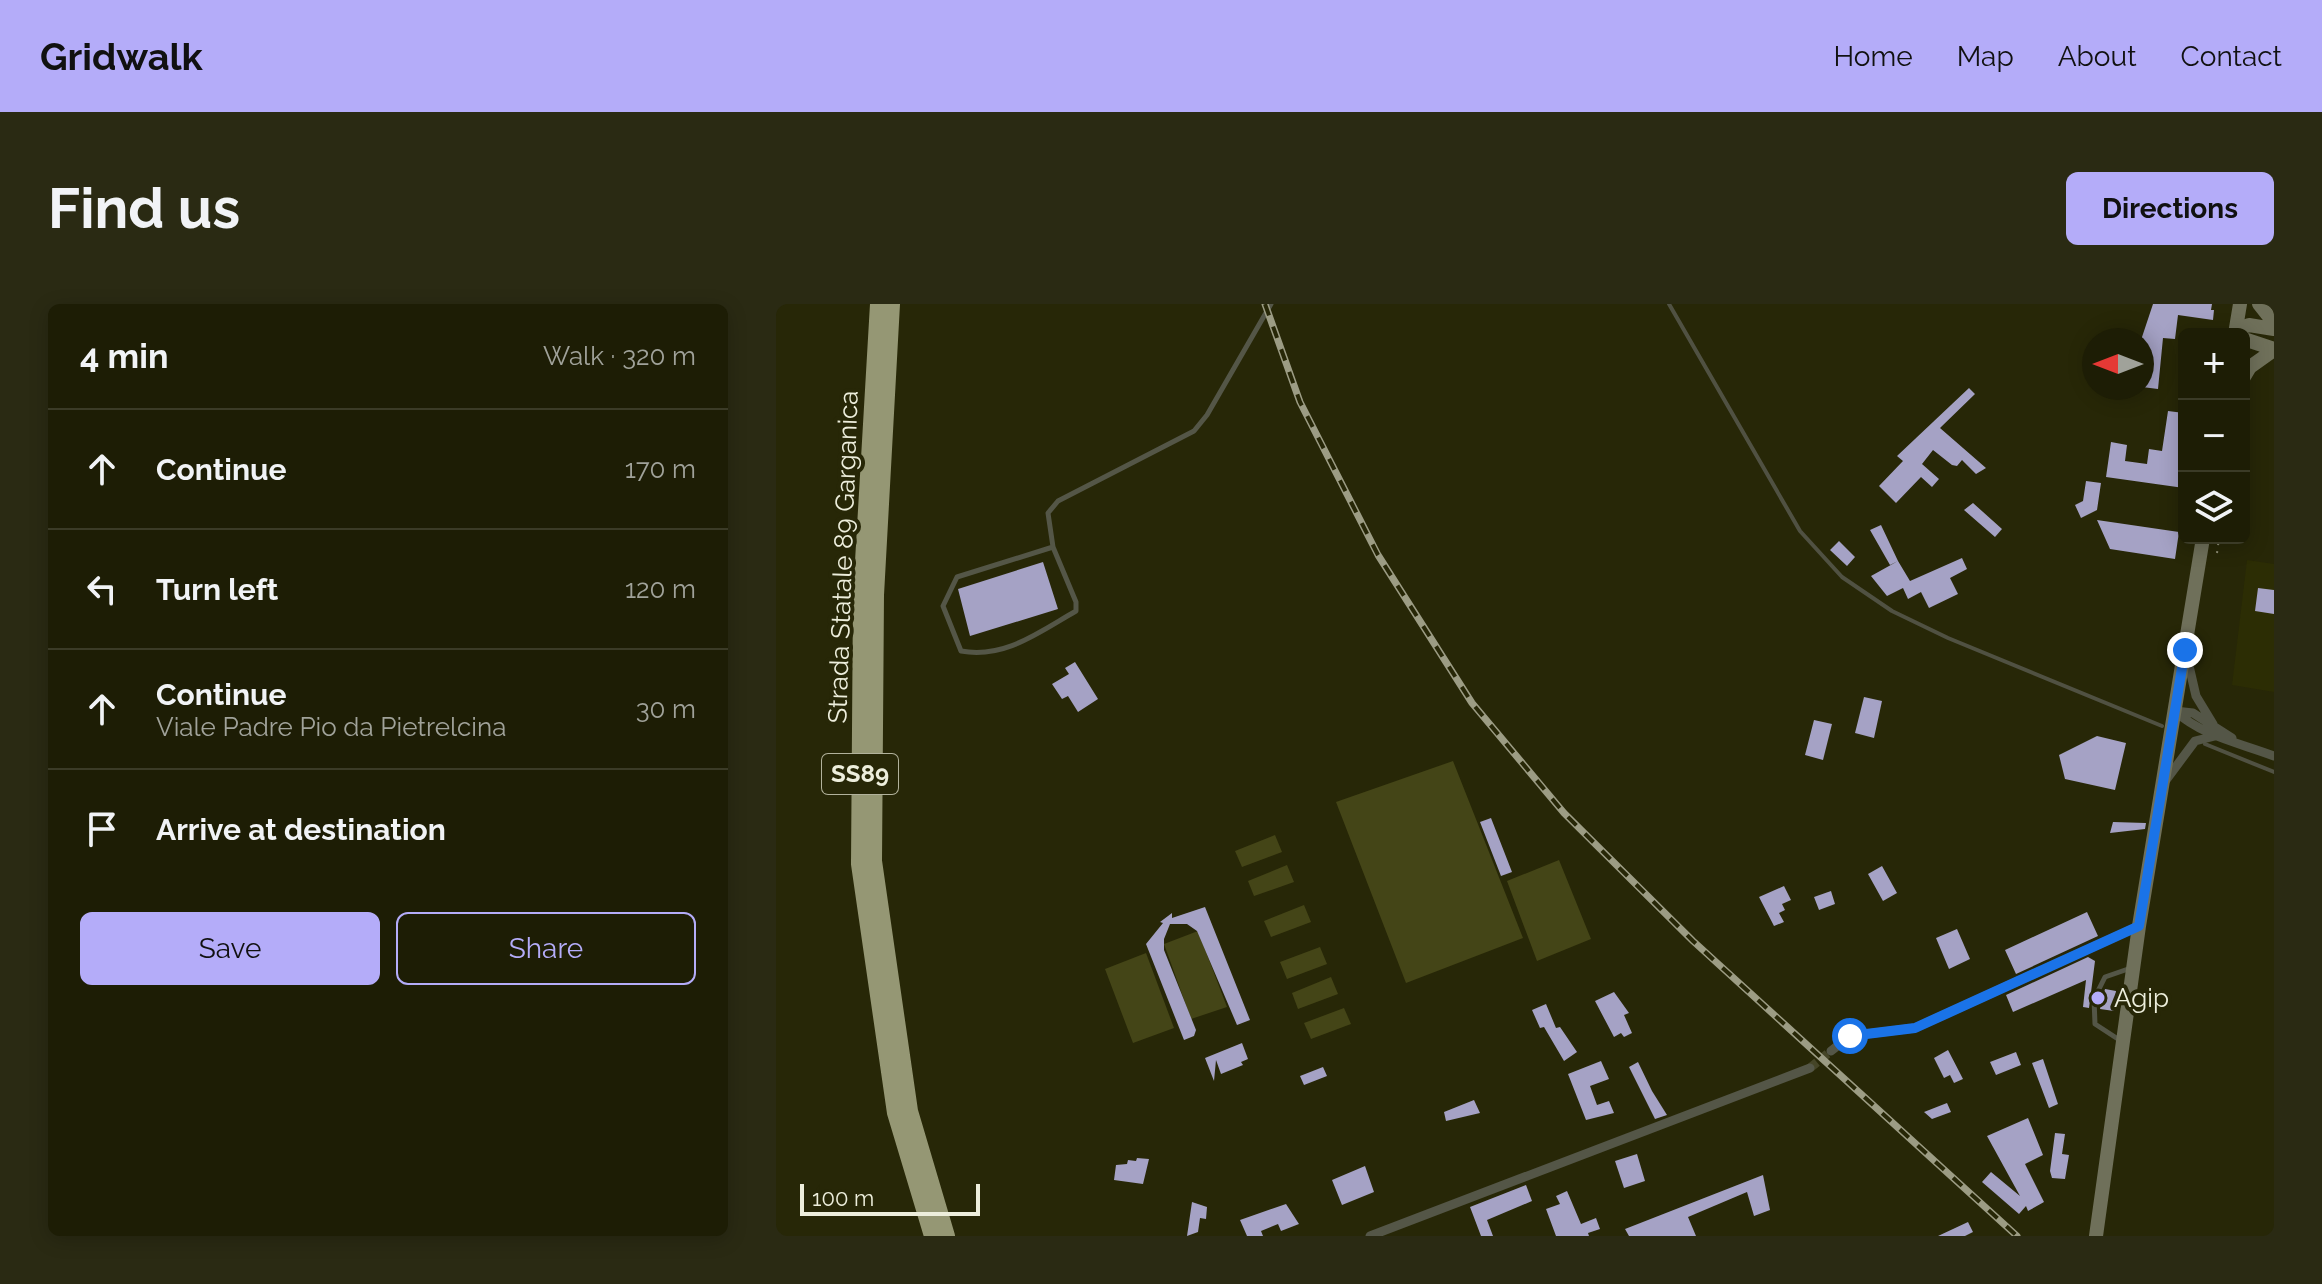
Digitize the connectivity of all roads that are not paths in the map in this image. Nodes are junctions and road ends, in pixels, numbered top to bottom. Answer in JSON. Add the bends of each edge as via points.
{"nodes":[{"id":1,"x":878,"y":304,"type":"edge"},
{"id":2,"x":892,"y":304,"type":"edge"},
{"id":3,"x":1271,"y":304,"type":"edge"},
{"id":4,"x":2240,"y":304,"type":"edge"},
{"id":5,"x":2259,"y":304,"type":"edge"},
{"id":6,"x":2274,"y":326,"type":"edge"},
{"id":7,"x":2239,"y":328,"type":"edge"},
{"id":8,"x":2246,"y":328,"type":"edge"},
{"id":9,"x":2250,"y":339,"type":"edge"},
{"id":10,"x":2274,"y":349,"type":"edge"},
{"id":11,"x":2250,"y":367,"type":"edge"},
{"id":12,"x":2202,"y":544,"type":"edge"},
{"id":13,"x":1053,"y":547,"type":"junction"},
{"id":14,"x":2185,"y":650,"type":"junction"},
{"id":15,"x":2175,"y":711,"type":"junction"},
{"id":16,"x":2213,"y":724,"type":"junction"},
{"id":17,"x":2215,"y":736,"type":"junction"},
{"id":18,"x":2239,"y":742,"type":"junction"},
{"id":19,"x":2274,"y":756,"type":"edge"},
{"id":20,"x":2164,"y":783,"type":"junction"},
{"id":21,"x":2139,"y":926,"type":"junction"},
{"id":22,"x":2132,"y":968,"type":"junction"},
{"id":23,"x":2125,"y":1043,"type":"junction"},
{"id":24,"x":1831,"y":1051,"type":"tunnel mouth"},
{"id":25,"x":1810,"y":1068,"type":"tunnel mouth"},
{"id":26,"x":932,"y":1236,"type":"edge"},
{"id":27,"x":947,"y":1236,"type":"edge"},
{"id":28,"x":1370,"y":1236,"type":"edge"},
{"id":29,"x":2096,"y":1236,"type":"edge"}],
"edges":[{"from":1,"to":26,"type":"highway","name":"Strada Statale 89 Garganica","number":"SS89","via":[[861,596],[859,864],[895,1113]]},
{"from":2,"to":27,"type":"highway","name":"Strada Statale 89 Garganica","number":"SS89","via":[[876,595],[874,861],[910,1111]]},
{"from":3,"to":13,"type":"lane","via":[[1194,431],[1058,501],[1048,513]]},
{"from":4,"to":7,"type":"main road"},
{"from":5,"to":6,"type":"main road"},
{"from":6,"to":8,"type":"main road"},
{"from":9,"to":10,"type":"main road"},
{"from":10,"to":11,"type":"main road"},
{"from":12,"to":14,"type":"main road"},
{"from":13,"to":13,"type":"lane","via":[[957,577],[943,606],[961,651],[984,655],[1018,645],[1076,611]]},
{"from":14,"to":15,"type":"main road"},
{"from":14,"to":16,"type":"street","via":[[2196,696]]},
{"from":15,"to":16,"type":"street"},
{"from":15,"to":17,"type":"street"},
{"from":15,"to":20,"type":"main road"},
{"from":16,"to":18,"type":"street"},
{"from":17,"to":18,"type":"street"},
{"from":17,"to":20,"type":"street","via":[[2195,741]]},
{"from":18,"to":19,"type":"street"},
{"from":20,"to":21,"type":"main road"},
{"from":21,"to":22,"type":"main road"},
{"from":21,"to":24,"type":"street","via":[[1915,1028],[1850,1036]]},
{"from":22,"to":23,"type":"main road"},
{"from":22,"to":23,"type":"lane","via":[[2105,977],[2094,999],[2095,1024]]},
{"from":23,"to":29,"type":"main road"},
{"from":25,"to":28,"type":"street"}]}
